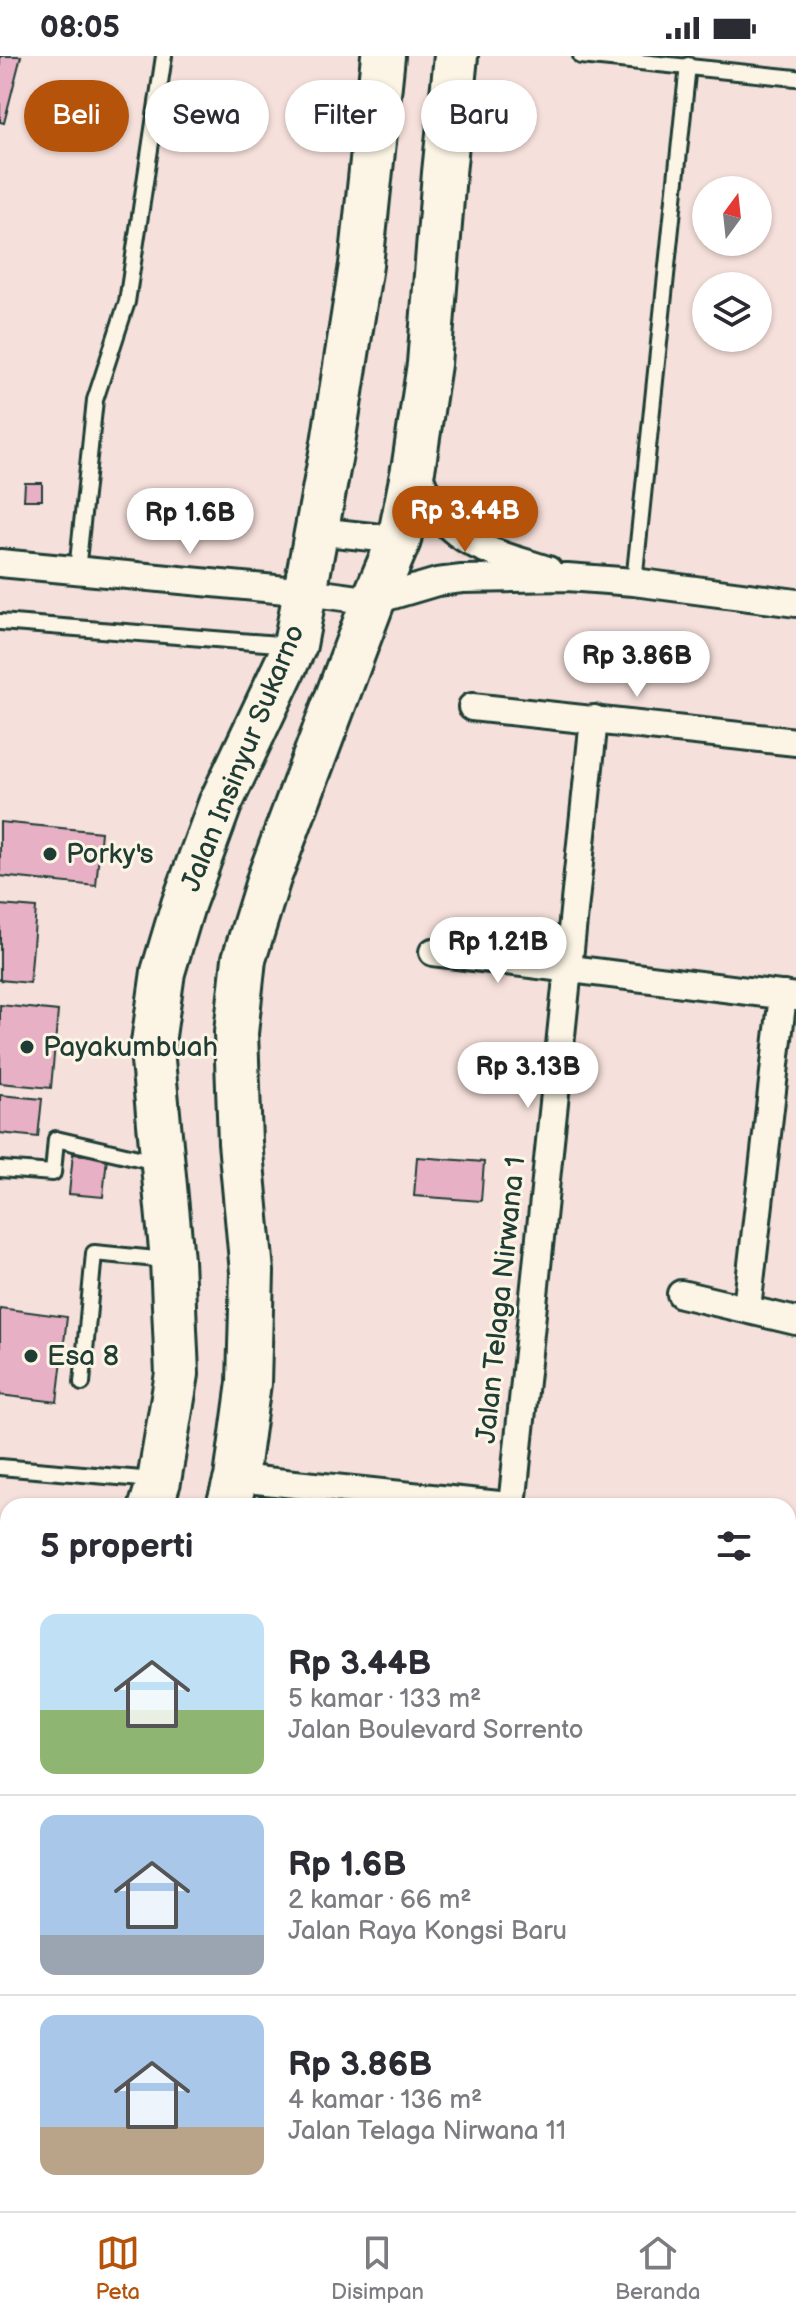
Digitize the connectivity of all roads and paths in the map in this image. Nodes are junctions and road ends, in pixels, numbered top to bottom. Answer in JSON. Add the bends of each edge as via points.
{"nodes":[{"id":1,"x":164,"y":56,"type":"edge"},
{"id":2,"x":383,"y":56,"type":"edge"},
{"id":3,"x":456,"y":56,"type":"edge"},
{"id":4,"x":581,"y":56,"type":"edge"},
{"id":5,"x":688,"y":65,"type":"junction"},
{"id":6,"x":796,"y":78,"type":"edge"},
{"id":7,"x":414,"y":464,"type":"junction"},
{"id":8,"x":317,"y":531,"type":"junction"},
{"id":9,"x":399,"y":540,"type":"junction"},
{"id":10,"x":0,"y":563,"type":"edge"},
{"id":11,"x":77,"y":571,"type":"junction"},
{"id":12,"x":567,"y":577,"type":"junction"},
{"id":13,"x":634,"y":582,"type":"junction"},
{"id":14,"x":307,"y":592,"type":"junction"},
{"id":15,"x":373,"y":601,"type":"junction"},
{"id":16,"x":796,"y":603,"type":"edge"},
{"id":17,"x":0,"y":622,"type":"edge"},
{"id":18,"x":295,"y":645,"type":"junction"},
{"id":19,"x":472,"y":707,"type":"dead end"},
{"id":20,"x":594,"y":719,"type":"junction"},
{"id":21,"x":796,"y":742,"type":"edge"},
{"id":22,"x":433,"y":952,"type":"dead end"},
{"id":23,"x":568,"y":967,"type":"junction"},
{"id":24,"x":790,"y":996,"type":"edge"},
{"id":25,"x":161,"y":1163,"type":"junction"},
{"id":26,"x":0,"y":1169,"type":"edge"},
{"id":27,"x":172,"y":1260,"type":"junction"},
{"id":28,"x":681,"y":1294,"type":"dead end"},
{"id":29,"x":747,"y":1308,"type":"junction"},
{"id":30,"x":796,"y":1321,"type":"edge"},
{"id":31,"x":82,"y":1383,"type":"dead end"},
{"id":32,"x":0,"y":1467,"type":"edge"},
{"id":33,"x":232,"y":1492,"type":"edge"},
{"id":34,"x":155,"y":1493,"type":"edge"},
{"id":35,"x":442,"y":1498,"type":"edge"},
{"id":36,"x":511,"y":1498,"type":"edge"}],
"edges":[{"from":1,"to":11,"type":"lane","via":[[127,302],[95,400]]},
{"from":2,"to":8,"type":"main road","name":"Jalan Insinyur Sukarno","via":[[361,265]]},
{"from":3,"to":7,"type":"main road","via":[[429,364]]},
{"from":4,"to":5,"type":"lane"},
{"from":5,"to":6,"type":"lane"},
{"from":5,"to":13,"type":"lane"},
{"from":7,"to":9,"type":"main road"},
{"from":7,"to":12,"type":"street","via":[[437,511],[463,538]]},
{"from":8,"to":9,"type":"street"},
{"from":8,"to":14,"type":"main road","name":"Jalan Insinyur Sukarno"},
{"from":9,"to":15,"type":"main road"},
{"from":10,"to":11,"type":"street"},
{"from":11,"to":14,"type":"street"},
{"from":12,"to":13,"type":"street"},
{"from":12,"to":15,"type":"street","via":[[437,582]]},
{"from":13,"to":16,"type":"street"},
{"from":14,"to":15,"type":"street"},
{"from":14,"to":18,"type":"main road","name":"Jalan Insinyur Sukarno"},
{"from":15,"to":33,"type":"main road","via":[[244,959],[236,1033],[252,1272],[249,1383]]},
{"from":17,"to":18,"type":"lane"},
{"from":18,"to":25,"type":"main road","name":"Jalan Insinyur Sukarno","via":[[220,804],[163,972],[152,1050]]},
{"from":19,"to":20,"type":"street"},
{"from":20,"to":21,"type":"street"},
{"from":20,"to":23,"type":"street","name":"Jalan Telaga Nirwana 1"},
{"from":22,"to":23,"type":"street"},
{"from":23,"to":24,"type":"street"},
{"from":23,"to":36,"type":"street","name":"Jalan Telaga Nirwana 1"},
{"from":24,"to":29,"type":"street"},
{"from":25,"to":26,"type":"lane","via":[[56,1139],[53,1173]]},
{"from":25,"to":27,"type":"main road","name":"Jalan Insinyur Sukarno"},
{"from":27,"to":31,"type":"lane","via":[[94,1253]]},
{"from":27,"to":34,"type":"main road","name":"Jalan Insinyur Sukarno","via":[[177,1374]]},
{"from":28,"to":29,"type":"street"},
{"from":29,"to":30,"type":"street"},
{"from":32,"to":34,"type":"lane"},
{"from":33,"to":35,"type":"street"}]}
